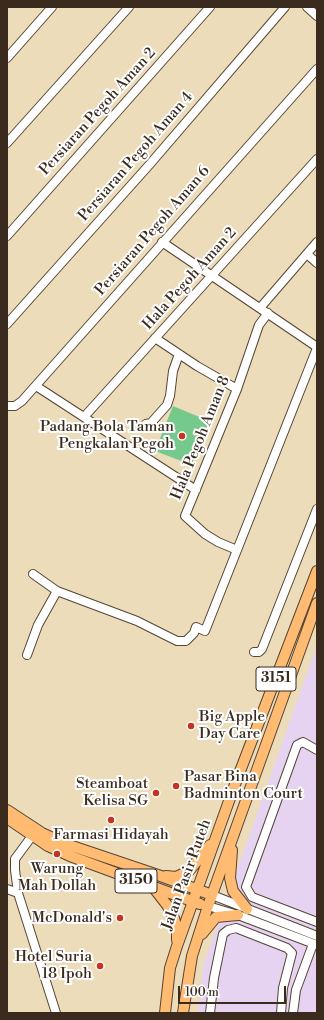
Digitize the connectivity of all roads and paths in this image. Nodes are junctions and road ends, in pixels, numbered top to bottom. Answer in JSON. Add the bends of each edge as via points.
{"nodes":[{"id":1,"x":52,"y":7,"type":"edge"},
{"id":2,"x":129,"y":7,"type":"edge"},
{"id":3,"x":210,"y":7,"type":"edge"},
{"id":4,"x":285,"y":7,"type":"edge"},
{"id":5,"x":307,"y":7,"type":"edge"},
{"id":6,"x":317,"y":16,"type":"edge"},
{"id":7,"x":7,"y":58,"type":"edge"},
{"id":8,"x":317,"y":69,"type":"edge"},
{"id":9,"x":7,"y":143,"type":"edge"},
{"id":10,"x":317,"y":159,"type":"edge"},
{"id":11,"x":7,"y":236,"type":"edge"},
{"id":12,"x":162,"y":242,"type":"junction"},
{"id":13,"x":317,"y":242,"type":"edge"},
{"id":14,"x":306,"y":254,"type":"junction"},
{"id":15,"x":317,"y":263,"type":"edge"},
{"id":16,"x":213,"y":276,"type":"junction"},
{"id":17,"x":260,"y":308,"type":"junction"},
{"id":18,"x":268,"y":313,"type":"junction"},
{"id":19,"x":7,"y":324,"type":"edge"},
{"id":20,"x":155,"y":338,"type":"junction"},
{"id":21,"x":317,"y":347,"type":"edge"},
{"id":22,"x":179,"y":354,"type":"junction"},
{"id":23,"x":36,"y":386,"type":"junction"},
{"id":24,"x":237,"y":388,"type":"junction"},
{"id":25,"x":7,"y":406,"type":"edge"},
{"id":26,"x":84,"y":417,"type":"junction"},
{"id":27,"x":146,"y":424,"type":"dead end"},
{"id":28,"x":196,"y":490,"type":"junction"},
{"id":29,"x":317,"y":509,"type":"edge"},
{"id":30,"x":237,"y":550,"type":"junction"},
{"id":31,"x":317,"y":571,"type":"edge"},
{"id":32,"x":33,"y":574,"type":"dead end"},
{"id":33,"x":57,"y":591,"type":"junction"},
{"id":34,"x":317,"y":603,"type":"edge"},
{"id":35,"x":254,"y":652,"type":"dead end"},
{"id":36,"x":28,"y":655,"type":"dead end"},
{"id":37,"x":317,"y":750,"type":"edge"},
{"id":38,"x":7,"y":810,"type":"edge"},
{"id":39,"x":7,"y":818,"type":"edge"},
{"id":40,"x":218,"y":833,"type":"junction"},
{"id":41,"x":37,"y":835,"type":"junction"},
{"id":42,"x":233,"y":838,"type":"junction"},
{"id":43,"x":64,"y":848,"type":"junction"},
{"id":44,"x":158,"y":875,"type":"junction"},
{"id":45,"x":152,"y":887,"type":"junction"},
{"id":46,"x":7,"y":889,"type":"edge"},
{"id":47,"x":197,"y":890,"type":"junction"},
{"id":48,"x":18,"y":893,"type":"junction"},
{"id":49,"x":212,"y":895,"type":"junction"},
{"id":50,"x":194,"y":902,"type":"junction"},
{"id":51,"x":208,"y":906,"type":"junction"},
{"id":52,"x":247,"y":909,"type":"junction"},
{"id":53,"x":238,"y":915,"type":"junction"},
{"id":54,"x":317,"y":922,"type":"edge"},
{"id":55,"x":316,"y":942,"type":"edge"},
{"id":56,"x":195,"y":945,"type":"junction"},
{"id":57,"x":177,"y":946,"type":"junction"},
{"id":58,"x":283,"y":988,"type":"junction"},
{"id":59,"x":296,"y":990,"type":"junction"},
{"id":60,"x":56,"y":1013,"type":"edge"},
{"id":61,"x":165,"y":1013,"type":"edge"},
{"id":62,"x":183,"y":1013,"type":"edge"},
{"id":63,"x":210,"y":1013,"type":"edge"},
{"id":64,"x":280,"y":1013,"type":"edge"},
{"id":65,"x":293,"y":1013,"type":"edge"}],
"edges":[{"from":1,"to":7,"type":"street"},
{"from":2,"to":9,"type":"street"},
{"from":3,"to":11,"type":"street","name":"Persiaran Pegoh Aman 2"},
{"from":4,"to":19,"type":"street","name":"Persiaran Pegoh Aman 4","via":[[150,164]]},
{"from":5,"to":6,"type":"street"},
{"from":8,"to":12,"type":"street","name":"Persiaran Pegoh Aman 6"},
{"from":10,"to":16,"type":"street","name":"Hala Pegoh Aman 2"},
{"from":12,"to":16,"type":"street"},
{"from":12,"to":23,"type":"street","name":"Persiaran Pegoh Aman 6"},
{"from":13,"to":14,"type":"street"},
{"from":14,"to":15,"type":"street"},
{"from":14,"to":17,"type":"street"},
{"from":16,"to":17,"type":"street"},
{"from":16,"to":20,"type":"street","name":"Hala Pegoh Aman 2"},
{"from":17,"to":18,"type":"street"},
{"from":18,"to":21,"type":"street"},
{"from":18,"to":24,"type":"street","name":"Hala Pegoh Aman 8","via":[[259,325]]},
{"from":20,"to":22,"type":"street"},
{"from":20,"to":26,"type":"street","name":"Hala Pegoh Aman 2"},
{"from":21,"to":30,"type":"street"},
{"from":22,"to":24,"type":"street"},
{"from":22,"to":27,"type":"street","via":[[167,404],[151,423]]},
{"from":23,"to":25,"type":"street","name":"Persiaran Pegoh Aman 6","via":[[15,406]]},
{"from":23,"to":26,"type":"street"},
{"from":24,"to":28,"type":"street","name":"Hala Pegoh Aman 8"},
{"from":26,"to":28,"type":"street"},
{"from":28,"to":30,"type":"street","name":"Hala Pegoh Aman 8","via":[[185,516],[205,534]]},
{"from":29,"to":35,"type":"street","via":[[262,649]]},
{"from":30,"to":33,"type":"street","via":[[205,631],[196,627],[186,641],[178,641],[137,621]]},
{"from":31,"to":40,"type":"main road","name":"Jalan Pasir Puteh","number":"3151"},
{"from":32,"to":33,"type":"street"},
{"from":33,"to":36,"type":"street","via":[[38,625]]},
{"from":34,"to":42,"type":"main road","name":"Jalan Pasir Puteh","number":"3151"},
{"from":37,"to":54,"type":"street","via":[[303,742],[297,745],[246,887],[252,897]]},
{"from":38,"to":41,"type":"main road","number":"3150"},
{"from":39,"to":41,"type":"main road","number":"3150"},
{"from":40,"to":44,"type":"main road","via":[[189,871],[176,877]]},
{"from":40,"to":47,"type":"main road","name":"Jalan Pasir Puteh","number":"3151"},
{"from":41,"to":43,"type":"main road","number":"3150"},
{"from":41,"to":48,"type":"street","via":[[15,859]]},
{"from":42,"to":49,"type":"main road","name":"Jalan Pasir Puteh","number":"3151"},
{"from":42,"to":52,"type":"main road","via":[[230,878],[233,891]]},
{"from":43,"to":44,"type":"main road","number":"3150"},
{"from":43,"to":45,"type":"main road","number":"3150"},
{"from":44,"to":47,"type":"main road","number":"3150"},
{"from":45,"to":50,"type":"main road","number":"3150"},
{"from":45,"to":57,"type":"main road","via":[[174,918]]},
{"from":46,"to":48,"type":"street"},
{"from":47,"to":49,"type":"main road"},
{"from":47,"to":50,"type":"main road","name":"Jalan Pasir Puteh","number":"3151"},
{"from":48,"to":60,"type":"street"},
{"from":49,"to":51,"type":"main road","name":"Jalan Pasir Puteh","number":"3151"},
{"from":49,"to":52,"type":"street"},
{"from":50,"to":51,"type":"main road"},
{"from":50,"to":57,"type":"main road","name":"Jalan Pasir Puteh","number":"3151"},
{"from":51,"to":53,"type":"street"},
{"from":51,"to":56,"type":"main road","name":"Jalan Pasir Puteh","number":"3151"},
{"from":52,"to":55,"type":"street"},
{"from":53,"to":55,"type":"street"},
{"from":53,"to":56,"type":"main road","via":[[216,917]]},
{"from":55,"to":59,"type":"street"},
{"from":56,"to":62,"type":"main road","name":"Jalan Pasir Puteh","number":"3151"},
{"from":57,"to":61,"type":"main road","name":"Jalan Pasir Puteh","number":"3151","via":[[170,968]]},
{"from":58,"to":59,"type":"street"},
{"from":58,"to":63,"type":"street","via":[[292,953],[287,948],[236,928],[228,930],[223,934]]},
{"from":58,"to":64,"type":"street"},
{"from":59,"to":65,"type":"street"}]}
